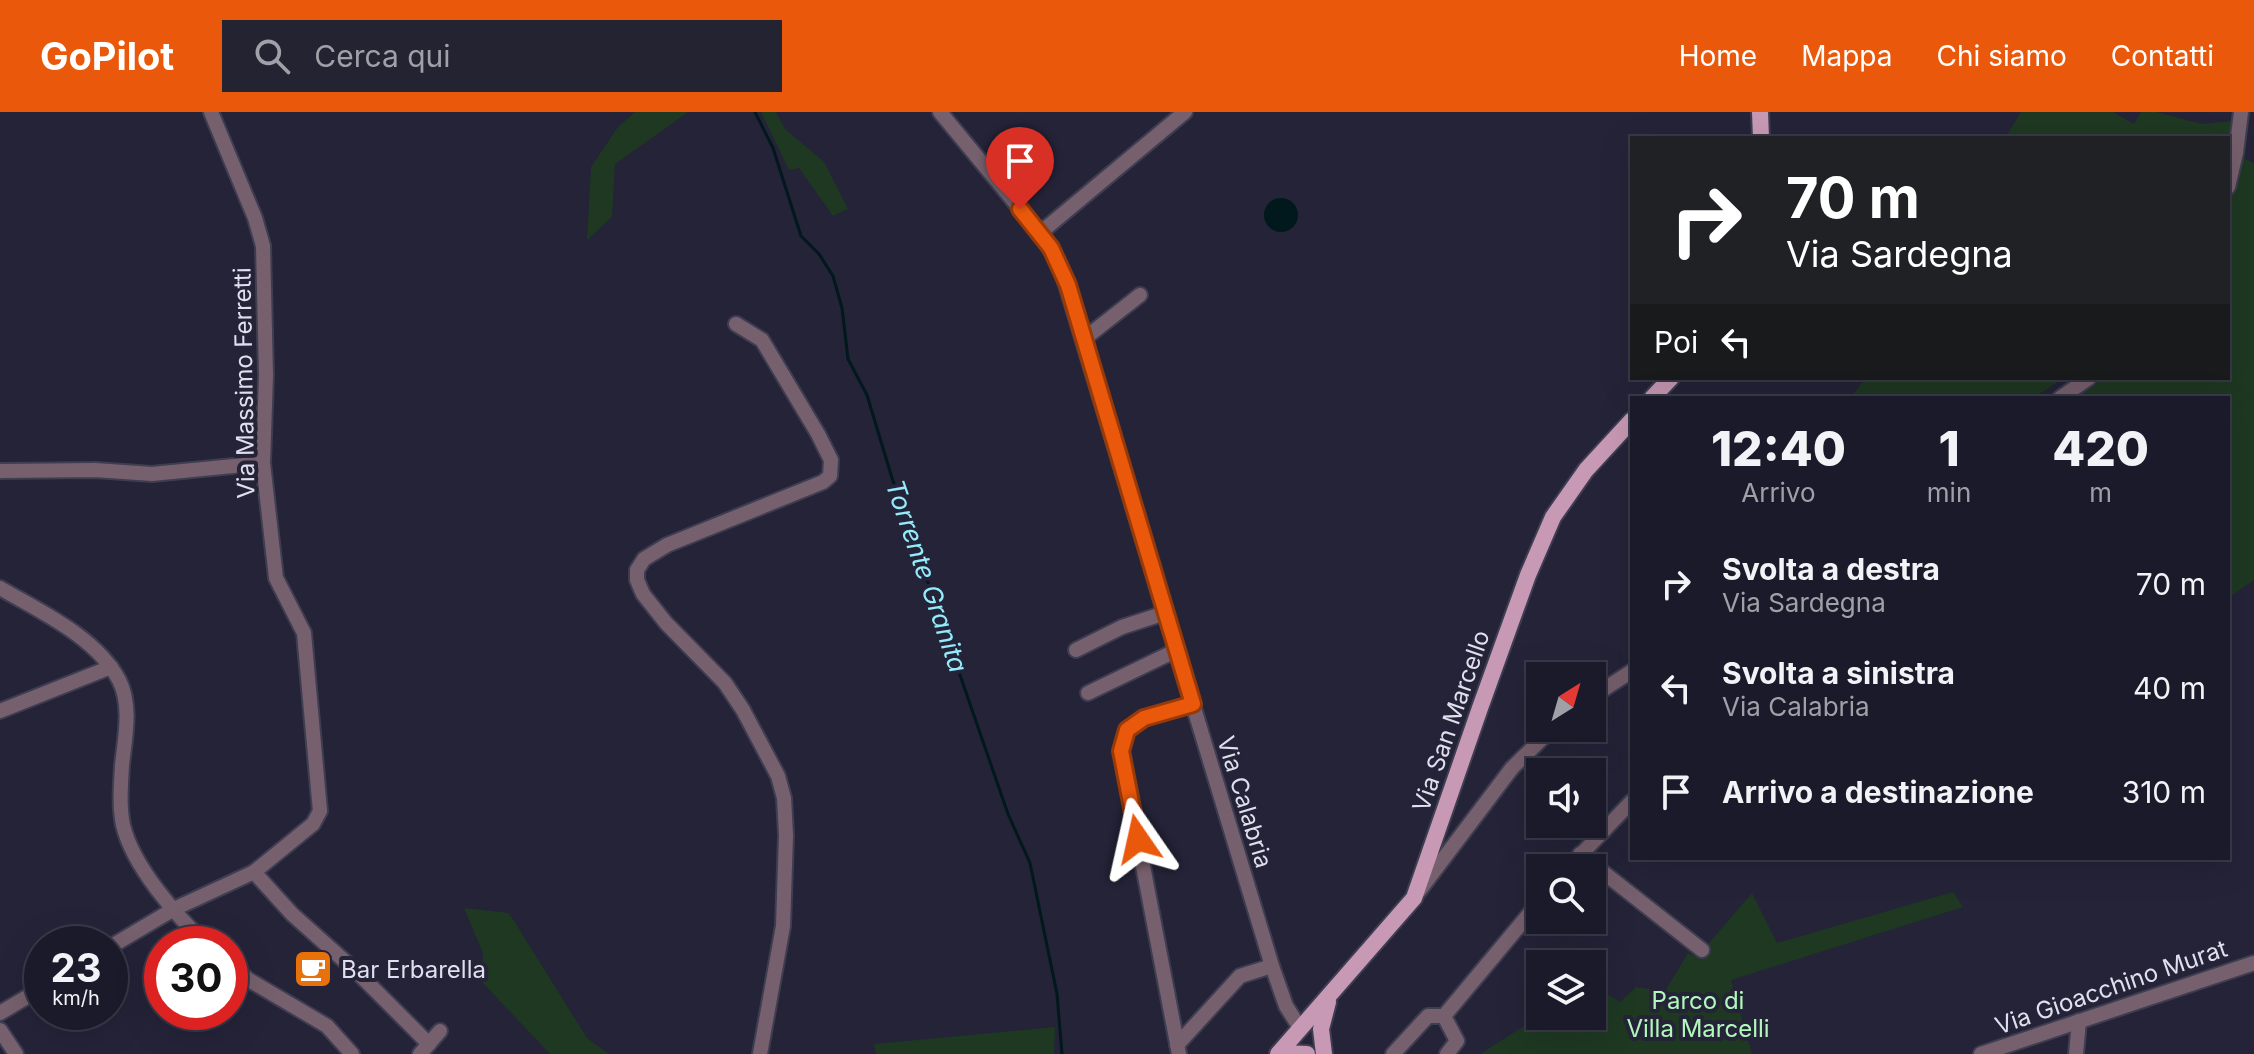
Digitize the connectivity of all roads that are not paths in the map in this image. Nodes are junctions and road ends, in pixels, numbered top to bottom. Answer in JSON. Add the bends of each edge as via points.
{"nodes":[{"id":1,"x":211,"y":112,"type":"edge"},
{"id":2,"x":940,"y":112,"type":"edge"},
{"id":3,"x":1185,"y":112,"type":"edge"},
{"id":4,"x":1760,"y":112,"type":"edge"},
{"id":5,"x":2241,"y":112,"type":"edge"},
{"id":6,"x":1761,"y":136,"type":"edge"},
{"id":7,"x":2230,"y":178,"type":"edge"},
{"id":8,"x":1040,"y":233,"type":"junction"},
{"id":9,"x":1140,"y":295,"type":"dead end"},
{"id":10,"x":736,"y":324,"type":"dead end"},
{"id":11,"x":1084,"y":339,"type":"junction"},
{"id":12,"x":1669,"y":380,"type":"edge"},
{"id":13,"x":2086,"y":380,"type":"edge"},
{"id":14,"x":1654,"y":396,"type":"edge"},
{"id":15,"x":2063,"y":396,"type":"edge"},
{"id":16,"x":1630,"y":422,"type":"edge"},
{"id":17,"x":263,"y":463,"type":"junction"},
{"id":18,"x":0,"y":471,"type":"edge"},
{"id":19,"x":0,"y":588,"type":"edge"},
{"id":20,"x":1165,"y":613,"type":"junction"},
{"id":21,"x":1076,"y":650,"type":"dead end"},
{"id":22,"x":1177,"y":650,"type":"junction"},
{"id":23,"x":111,"y":667,"type":"junction"},
{"id":24,"x":1630,"y":672,"type":"edge"},
{"id":25,"x":1606,"y":688,"type":"edge"},
{"id":26,"x":1088,"y":693,"type":"dead end"},
{"id":27,"x":1193,"y":704,"type":"junction"},
{"id":28,"x":0,"y":711,"type":"edge"},
{"id":29,"x":1539,"y":742,"type":"edge"},
{"id":30,"x":1630,"y":803,"type":"edge"},
{"id":31,"x":1468,"y":824,"type":"junction"},
{"id":32,"x":1438,"y":830,"type":"junction"},
{"id":33,"x":1580,"y":854,"type":"edge"},
{"id":34,"x":254,"y":872,"type":"junction"},
{"id":35,"x":1606,"y":874,"type":"edge"},
{"id":36,"x":1414,"y":898,"type":"junction"},
{"id":37,"x":174,"y":909,"type":"junction"},
{"id":38,"x":1526,"y":918,"type":"edge"},
{"id":39,"x":190,"y":926,"type":"edge"},
{"id":40,"x":128,"y":936,"type":"edge"},
{"id":41,"x":1702,"y":950,"type":"dead end"},
{"id":42,"x":2254,"y":963,"type":"edge"},
{"id":43,"x":1272,"y":966,"type":"junction"},
{"id":44,"x":248,"y":979,"type":"edge"},
{"id":45,"x":1332,"y":993,"type":"junction"},
{"id":46,"x":24,"y":999,"type":"edge"},
{"id":47,"x":0,"y":1013,"type":"edge"},
{"id":48,"x":1444,"y":1016,"type":"junction"},
{"id":49,"x":2079,"y":1021,"type":"junction"},
{"id":50,"x":1300,"y":1028,"type":"junction"},
{"id":51,"x":0,"y":1030,"type":"edge"},
{"id":52,"x":440,"y":1031,"type":"dead end"},
{"id":53,"x":424,"y":1049,"type":"edge"},
{"id":54,"x":1178,"y":1049,"type":"edge"},
{"id":55,"x":1323,"y":1049,"type":"edge"},
{"id":56,"x":1279,"y":1053,"type":"edge"},
{"id":57,"x":16,"y":1054,"type":"edge"},
{"id":58,"x":352,"y":1054,"type":"edge"},
{"id":59,"x":760,"y":1054,"type":"edge"},
{"id":60,"x":1307,"y":1054,"type":"edge"},
{"id":61,"x":1393,"y":1054,"type":"edge"},
{"id":62,"x":1447,"y":1054,"type":"edge"},
{"id":63,"x":1981,"y":1054,"type":"edge"},
{"id":64,"x":2076,"y":1054,"type":"edge"}],
"edges":[{"from":1,"to":17,"type":"street","name":"Via Massimo Ferretti","via":[[263,246]]},
{"from":2,"to":8,"type":"street","name":"Via Calabria"},
{"from":3,"to":8,"type":"street"},
{"from":4,"to":6,"type":"main road"},
{"from":5,"to":7,"type":"street"},
{"from":8,"to":11,"type":"street","name":"Via Calabria","via":[[1060,265]]},
{"from":9,"to":11,"type":"street"},
{"from":10,"to":59,"type":"street","via":[[762,340],[818,434],[831,460],[830,476],[667,545],[644,559],[637,580],[666,623],[725,683],[778,776],[784,798],[783,926]]},
{"from":11,"to":20,"type":"street","name":"Via Calabria"},
{"from":12,"to":14,"type":"main road"},
{"from":13,"to":15,"type":"street"},
{"from":16,"to":32,"type":"main road","name":"Via San Marcello","via":[[1586,470],[1553,517]]},
{"from":17,"to":18,"type":"street","via":[[152,474]]},
{"from":17,"to":34,"type":"street","name":"Via Massimo Ferretti","via":[[276,578],[304,633],[320,811],[313,824]]},
{"from":19,"to":23,"type":"street","via":[[76,635]]},
{"from":20,"to":21,"type":"street"},
{"from":20,"to":22,"type":"street","name":"Via Calabria"},
{"from":22,"to":26,"type":"street"},
{"from":22,"to":27,"type":"street","name":"Via Calabria"},
{"from":23,"to":28,"type":"street"},
{"from":23,"to":37,"type":"street","via":[[125,704],[123,827],[150,880]]},
{"from":24,"to":25,"type":"street"},
{"from":27,"to":43,"type":"street","name":"Via Calabria"},
{"from":27,"to":54,"type":"street","via":[[1144,718],[1127,730],[1121,751]]},
{"from":29,"to":31,"type":"street"},
{"from":30,"to":33,"type":"street"},
{"from":31,"to":32,"type":"street"},
{"from":31,"to":36,"type":"street"},
{"from":32,"to":36,"type":"main road","name":"Via San Marcello"},
{"from":34,"to":37,"type":"street","name":"Via Massimo Ferretti"},
{"from":34,"to":53,"type":"street","via":[[358,973]]},
{"from":35,"to":41,"type":"street"},
{"from":36,"to":45,"type":"main road","name":"Via San Marcello"},
{"from":37,"to":39,"type":"street"},
{"from":37,"to":40,"type":"street","name":"Via Massimo Ferretti"},
{"from":38,"to":48,"type":"street"},
{"from":42,"to":49,"type":"street","name":"Via Gioacchino Murat"},
{"from":43,"to":50,"type":"street","name":"Via Calabria"},
{"from":43,"to":54,"type":"street","via":[[1240,976]]},
{"from":44,"to":58,"type":"street","via":[[327,1026]]},
{"from":45,"to":50,"type":"main road","name":"Via San Marcello"},
{"from":45,"to":55,"type":"main road","via":[[1322,1017]]},
{"from":46,"to":47,"type":"street"},
{"from":48,"to":61,"type":"street","via":[[1428,1016]]},
{"from":48,"to":62,"type":"street","via":[[1457,1041]]},
{"from":49,"to":63,"type":"street","name":"Via Gioacchino Murat"},
{"from":49,"to":64,"type":"street"},
{"from":50,"to":55,"type":"main road"},
{"from":50,"to":56,"type":"main road","name":"Via San Marcello"},
{"from":51,"to":57,"type":"street"},
{"from":52,"to":53,"type":"street"},
{"from":56,"to":60,"type":"main road"}]}
